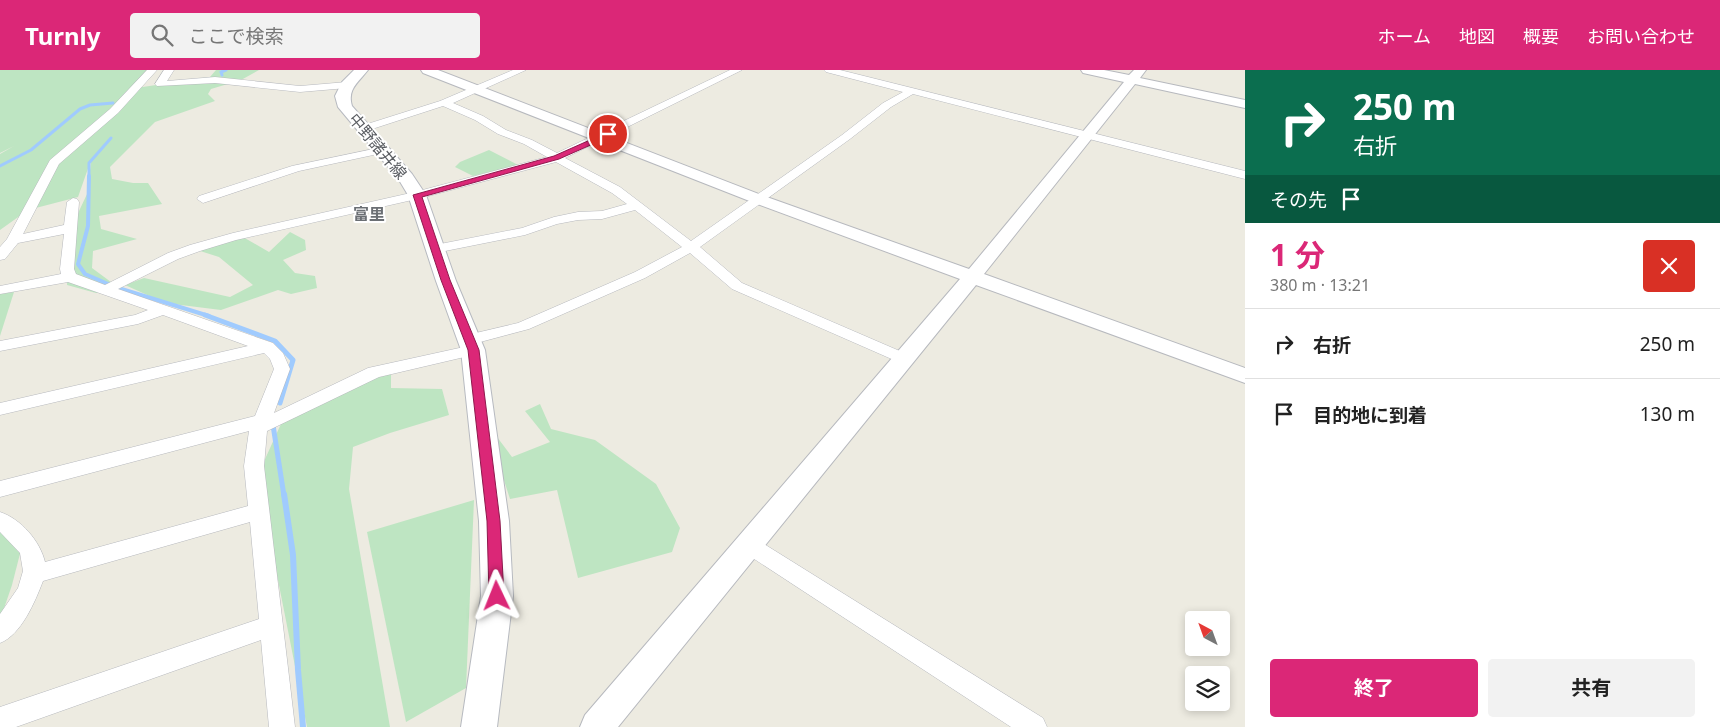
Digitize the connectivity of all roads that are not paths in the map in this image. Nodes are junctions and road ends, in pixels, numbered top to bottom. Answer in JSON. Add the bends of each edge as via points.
{"nodes":[{"id":1,"x":152,"y":70,"type":"edge"},
{"id":2,"x":169,"y":70,"type":"edge"},
{"id":3,"x":427,"y":70,"type":"edge"},
{"id":4,"x":521,"y":70,"type":"edge"},
{"id":5,"x":737,"y":70,"type":"edge"},
{"id":6,"x":829,"y":70,"type":"edge"},
{"id":7,"x":1087,"y":70,"type":"edge"},
{"id":8,"x":355,"y":74,"type":"edge"},
{"id":9,"x":1136,"y":75,"type":"edge"},
{"id":10,"x":474,"y":89,"type":"junction"},
{"id":11,"x":911,"y":91,"type":"junction"},
{"id":12,"x":444,"y":103,"type":"junction"},
{"id":13,"x":1245,"y":104,"type":"edge"},
{"id":14,"x":365,"y":128,"type":"junction"},
{"id":15,"x":1086,"y":136,"type":"junction"},
{"id":16,"x":601,"y":138,"type":"junction"},
{"id":17,"x":383,"y":150,"type":"junction"},
{"id":18,"x":556,"y":158,"type":"junction"},
{"id":19,"x":1245,"y":175,"type":"edge"},
{"id":20,"x":417,"y":195,"type":"junction"},
{"id":21,"x":203,"y":199,"type":"dead end"},
{"id":22,"x":758,"y":199,"type":"junction"},
{"id":23,"x":73,"y":202,"type":"dead end"},
{"id":24,"x":636,"y":206,"type":"junction"},
{"id":25,"x":71,"y":228,"type":"junction"},
{"id":26,"x":12,"y":240,"type":"junction"},
{"id":27,"x":691,"y":247,"type":"junction"},
{"id":28,"x":435,"y":249,"type":"junction"},
{"id":29,"x":0,"y":256,"type":"edge"},
{"id":30,"x":69,"y":276,"type":"junction"},
{"id":31,"x":973,"y":276,"type":"junction"},
{"id":32,"x":110,"y":288,"type":"junction"},
{"id":33,"x":0,"y":290,"type":"edge"},
{"id":34,"x":163,"y":310,"type":"junction"},
{"id":35,"x":471,"y":345,"type":"junction"},
{"id":36,"x":0,"y":346,"type":"edge"},
{"id":37,"x":267,"y":346,"type":"junction"},
{"id":38,"x":903,"y":359,"type":"junction"},
{"id":39,"x":1245,"y":376,"type":"edge"},
{"id":40,"x":0,"y":409,"type":"edge"},
{"id":41,"x":261,"y":424,"type":"junction"},
{"id":42,"x":0,"y":489,"type":"edge"},
{"id":43,"x":258,"y":511,"type":"junction"},
{"id":44,"x":0,"y":520,"type":"edge"},
{"id":45,"x":749,"y":545,"type":"junction"},
{"id":46,"x":35,"y":574,"type":"junction"},
{"id":47,"x":271,"y":626,"type":"junction"},
{"id":48,"x":0,"y":632,"type":"edge"},
{"id":49,"x":0,"y":720,"type":"edge"},
{"id":50,"x":282,"y":727,"type":"edge"},
{"id":51,"x":479,"y":727,"type":"edge"},
{"id":52,"x":597,"y":727,"type":"edge"},
{"id":53,"x":1034,"y":727,"type":"edge"}],
"edges":[{"from":1,"to":26,"type":"street","via":[[114,111],[54,162]]},
{"from":2,"to":8,"type":"street","via":[[160,84],[214,80],[292,88]]},
{"from":3,"to":10,"type":"street"},
{"from":4,"to":10,"type":"street"},
{"from":5,"to":16,"type":"street"},
{"from":6,"to":11,"type":"street"},
{"from":7,"to":9,"type":"street"},
{"from":8,"to":14,"type":"main road","name":"中野諸井線","via":[[342,96],[345,107]]},
{"from":9,"to":13,"type":"street"},
{"from":9,"to":15,"type":"street"},
{"from":10,"to":12,"type":"street"},
{"from":10,"to":16,"type":"street"},
{"from":11,"to":15,"type":"street"},
{"from":11,"to":22,"type":"street"},
{"from":12,"to":14,"type":"street"},
{"from":12,"to":18,"type":"street"},
{"from":14,"to":17,"type":"main road","name":"中野諸井線"},
{"from":15,"to":19,"type":"street"},
{"from":15,"to":31,"type":"street"},
{"from":16,"to":18,"type":"street"},
{"from":16,"to":22,"type":"street"},
{"from":17,"to":20,"type":"main road","name":"中野諸井線"},
{"from":17,"to":21,"type":"street","via":[[296,168]]},
{"from":18,"to":20,"type":"street"},
{"from":18,"to":24,"type":"street","via":[[616,190]]},
{"from":20,"to":28,"type":"main road","name":"中野諸井線"},
{"from":20,"to":32,"type":"street","via":[[195,248]]},
{"from":22,"to":27,"type":"street"},
{"from":22,"to":31,"type":"street"},
{"from":23,"to":25,"type":"street"},
{"from":24,"to":27,"type":"street"},
{"from":24,"to":28,"type":"street"},
{"from":25,"to":26,"type":"street"},
{"from":25,"to":30,"type":"street"},
{"from":26,"to":29,"type":"street"},
{"from":27,"to":35,"type":"street","via":[[640,275]]},
{"from":27,"to":38,"type":"street","via":[[737,286]]},
{"from":28,"to":35,"type":"main road","name":"中野諸井線"},
{"from":30,"to":32,"type":"street"},
{"from":30,"to":33,"type":"street"},
{"from":31,"to":38,"type":"street"},
{"from":31,"to":39,"type":"street"},
{"from":32,"to":34,"type":"street"},
{"from":34,"to":36,"type":"street","via":[[138,319]]},
{"from":34,"to":37,"type":"street"},
{"from":35,"to":41,"type":"street","via":[[374,372]]},
{"from":35,"to":51,"type":"main road","name":"中野諸井線","via":[[494,521],[497,596]]},
{"from":37,"to":40,"type":"street"},
{"from":37,"to":41,"type":"street","via":[[282,369]]},
{"from":38,"to":45,"type":"street"},
{"from":41,"to":42,"type":"street"},
{"from":41,"to":43,"type":"street","via":[[254,466]]},
{"from":43,"to":46,"type":"street"},
{"from":43,"to":47,"type":"street"},
{"from":44,"to":46,"type":"street","via":[[30,550]]},
{"from":45,"to":52,"type":"street"},
{"from":45,"to":53,"type":"street"},
{"from":46,"to":48,"type":"street","via":[[17,612]]},
{"from":47,"to":49,"type":"street"},
{"from":47,"to":50,"type":"street"}]}
